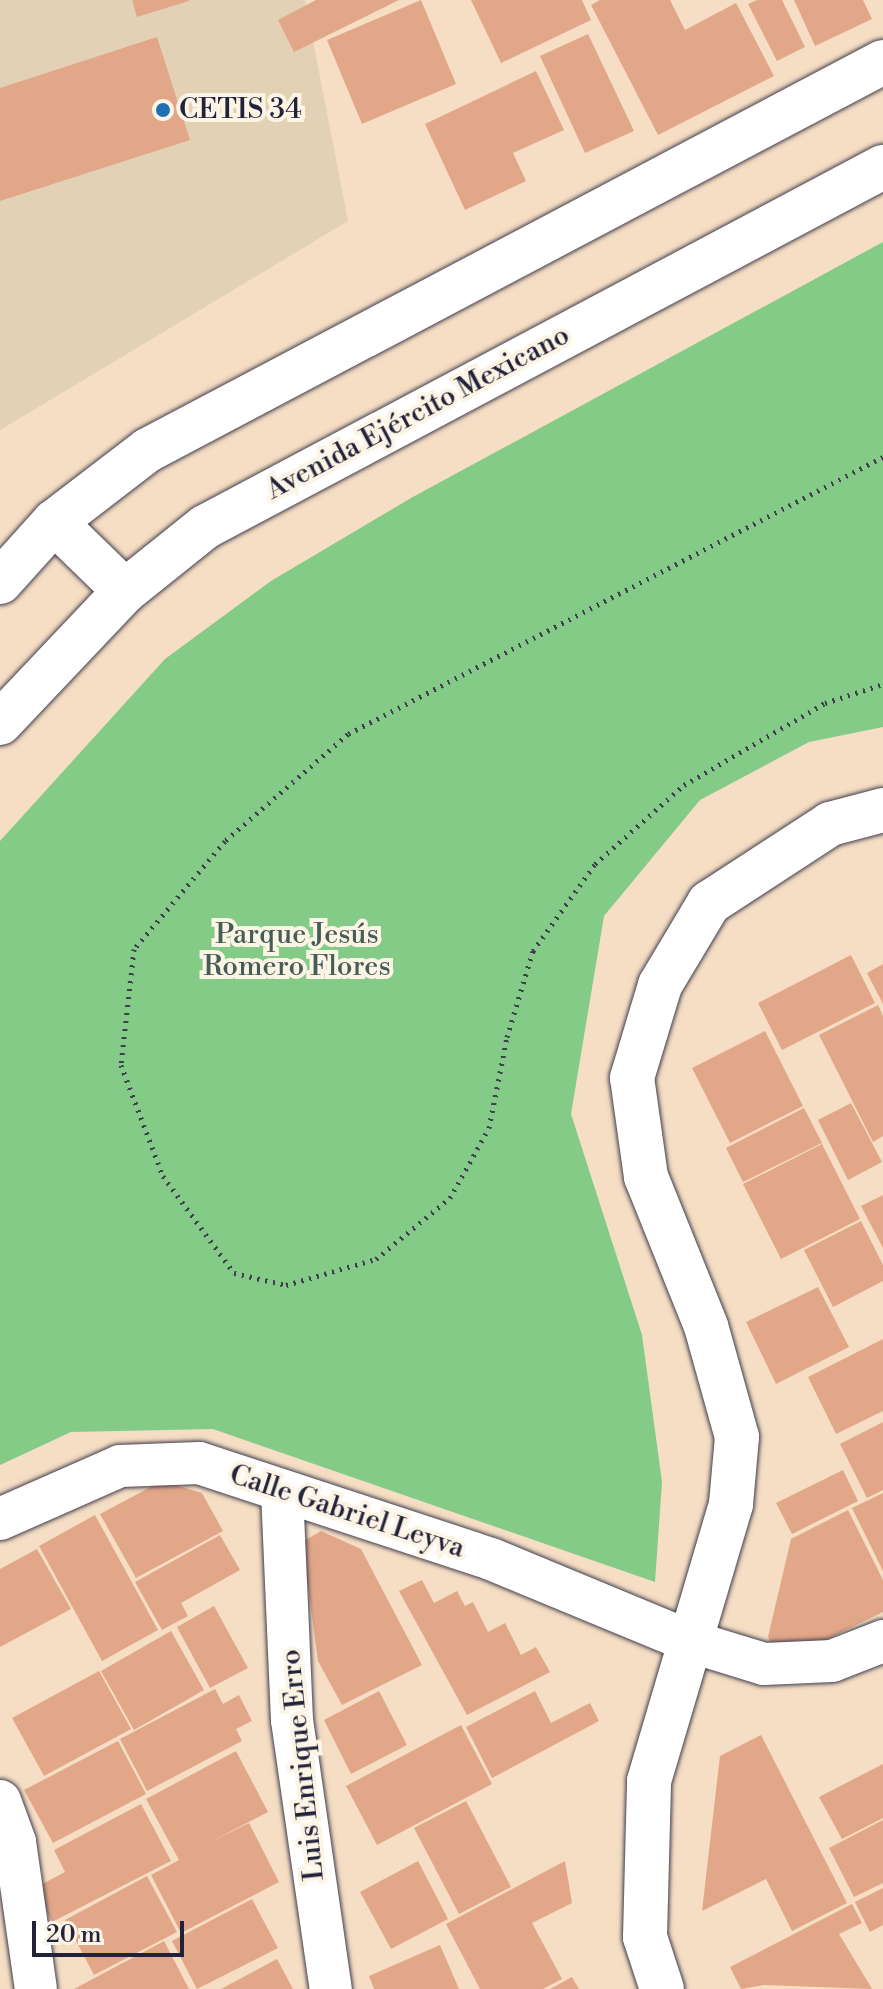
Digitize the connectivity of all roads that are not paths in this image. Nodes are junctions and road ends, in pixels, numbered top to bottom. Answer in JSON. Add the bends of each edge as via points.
{"nodes":[{"id":1,"x":883,"y":62,"type":"edge"},
{"id":2,"x":883,"y":167,"type":"edge"},
{"id":3,"x":54,"y":522,"type":"junction"},
{"id":4,"x":0,"y":582,"type":"edge"},
{"id":5,"x":125,"y":591,"type":"junction"},
{"id":6,"x":0,"y":723,"type":"edge"},
{"id":7,"x":883,"y":810,"type":"edge"},
{"id":8,"x":282,"y":1491,"type":"junction"},
{"id":9,"x":0,"y":1519,"type":"edge"},
{"id":10,"x":689,"y":1641,"type":"junction"},
{"id":11,"x":883,"y":1641,"type":"edge"},
{"id":12,"x":0,"y":1801,"type":"edge"},
{"id":13,"x":8,"y":1846,"type":"edge"},
{"id":14,"x":36,"y":1989,"type":"edge"},
{"id":15,"x":331,"y":1989,"type":"edge"},
{"id":16,"x":662,"y":1989,"type":"edge"}],
"edges":[{"from":1,"to":3,"type":"street","via":[[148,450]]},
{"from":2,"to":5,"type":"street","name":"Avenida Ejército Mexicano","via":[[205,527]]},
{"from":3,"to":4,"type":"street"},
{"from":3,"to":5,"type":"street"},
{"from":5,"to":6,"type":"street","name":"Avenida Ejército Mexicano"},
{"from":7,"to":10,"type":"street","via":[[830,824],[709,903],[660,985],[632,1078],[646,1177],[706,1326],[737,1437],[731,1504]]},
{"from":8,"to":9,"type":"street","name":"Calle Gabriel Leyva","via":[[199,1463],[120,1466]]},
{"from":8,"to":10,"type":"street","name":"Calle Gabriel Leyva","via":[[491,1559]]},
{"from":8,"to":15,"type":"street","name":"Luis Enrique Erro","via":[[292,1720]]},
{"from":10,"to":11,"type":"street","name":"Calle Gabriel Leyva","via":[[764,1664],[832,1661]]},
{"from":10,"to":16,"type":"street","via":[[649,1781],[645,1937]]},
{"from":12,"to":13,"type":"street"},
{"from":13,"to":14,"type":"street"}]}
